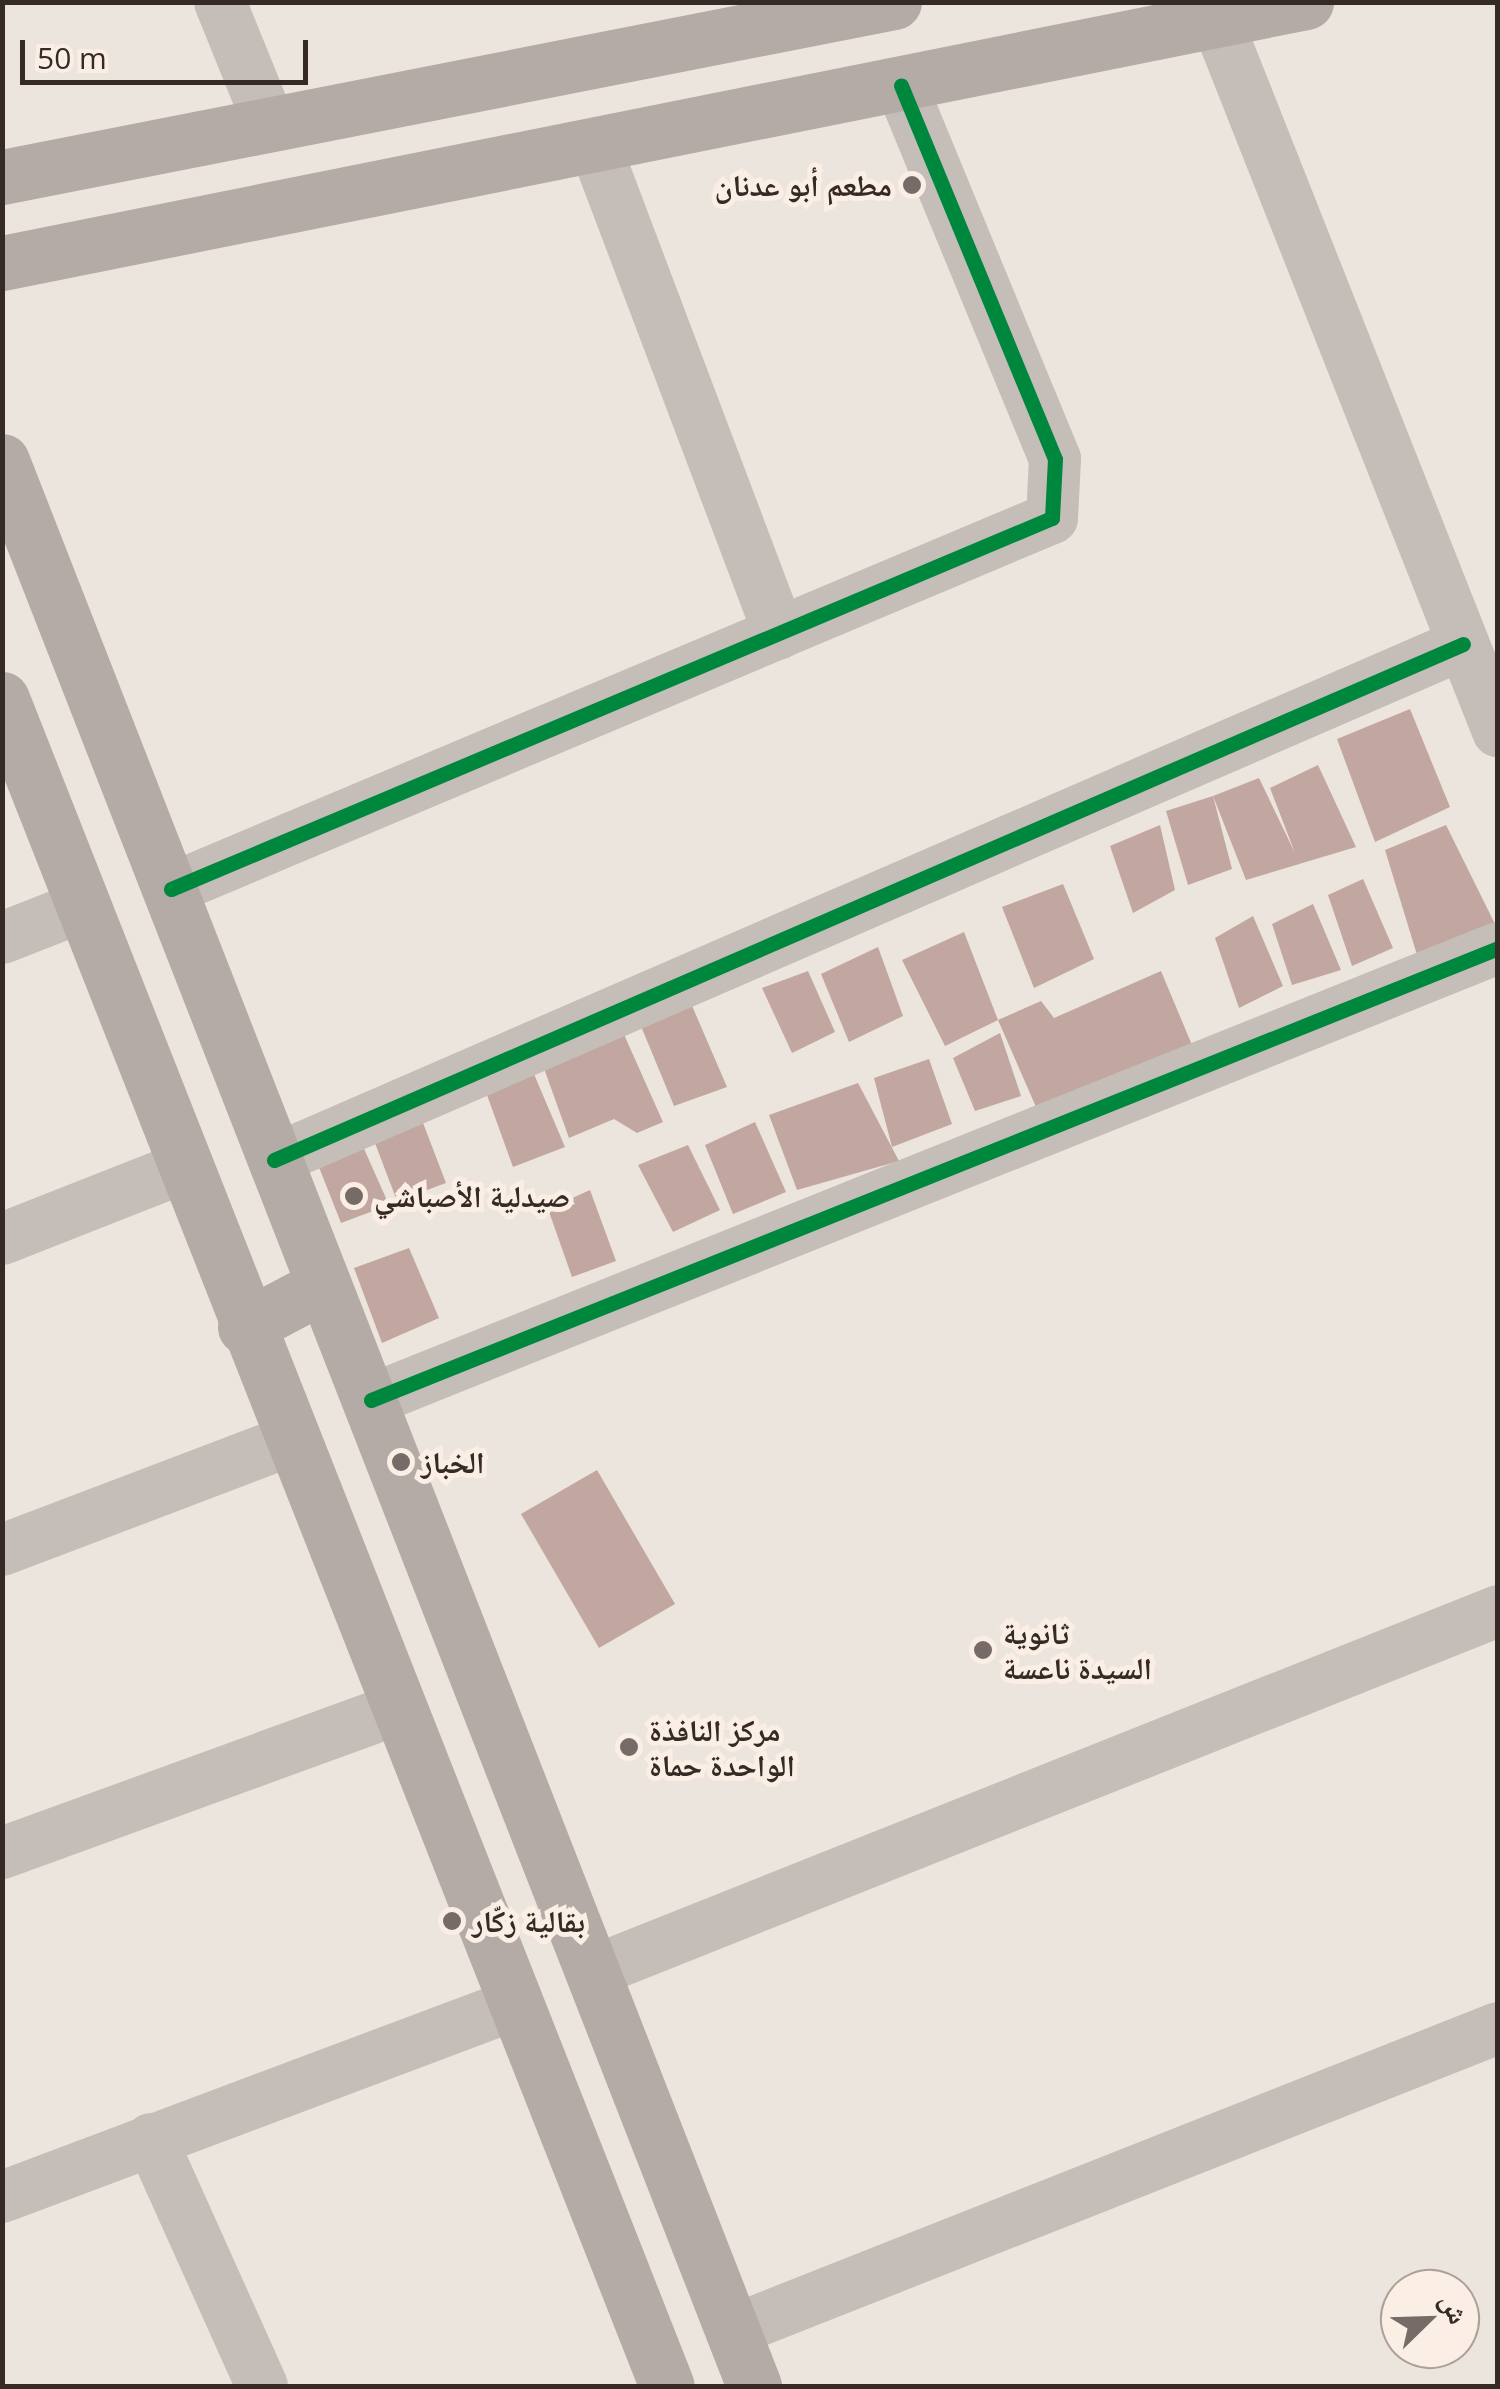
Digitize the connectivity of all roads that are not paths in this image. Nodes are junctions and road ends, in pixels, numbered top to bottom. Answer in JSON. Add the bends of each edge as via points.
{"nodes":[{"id":1,"x":220,"y":2,"type":"edge"},
{"id":2,"x":894,"y":2,"type":"edge"},
{"id":3,"x":1306,"y":2,"type":"edge"},
{"id":4,"x":1217,"y":21,"type":"junction"},
{"id":5,"x":901,"y":85,"type":"junction"},
{"id":6,"x":270,"y":126,"type":"junction"},
{"id":7,"x":595,"y":146,"type":"junction"},
{"id":8,"x":2,"y":177,"type":"edge"},
{"id":9,"x":2,"y":263,"type":"edge"},
{"id":10,"x":2,"y":462,"type":"edge"},
{"id":11,"x":779,"y":633,"type":"junction"},
{"id":12,"x":1463,"y":644,"type":"junction"},
{"id":13,"x":2,"y":699,"type":"edge"},
{"id":14,"x":1498,"y":731,"type":"edge"},
{"id":15,"x":171,"y":889,"type":"junction"},
{"id":16,"x":81,"y":907,"type":"junction"},
{"id":17,"x":2,"y":938,"type":"edge"},
{"id":18,"x":1498,"y":948,"type":"edge"},
{"id":19,"x":274,"y":1160,"type":"junction"},
{"id":20,"x":182,"y":1168,"type":"junction"},
{"id":21,"x":2,"y":1239,"type":"edge"},
{"id":22,"x":324,"y":1285,"type":"junction"},
{"id":23,"x":246,"y":1328,"type":"junction"},
{"id":24,"x":371,"y":1400,"type":"junction"},
{"id":25,"x":291,"y":1440,"type":"junction"},
{"id":26,"x":2,"y":1550,"type":"edge"},
{"id":27,"x":1498,"y":1612,"type":"edge"},
{"id":28,"x":398,"y":1708,"type":"junction"},
{"id":29,"x":2,"y":1854,"type":"edge"},
{"id":30,"x":597,"y":1970,"type":"junction"},
{"id":31,"x":516,"y":2004,"type":"junction"},
{"id":32,"x":1498,"y":2028,"type":"edge"},
{"id":33,"x":151,"y":2139,"type":"junction"},
{"id":34,"x":2,"y":2197,"type":"edge"},
{"id":35,"x":732,"y":2331,"type":"junction"},
{"id":36,"x":262,"y":2386,"type":"edge"},
{"id":37,"x":667,"y":2386,"type":"edge"},
{"id":38,"x":754,"y":2386,"type":"edge"}],
"edges":[{"from":1,"to":6,"type":"street"},
{"from":2,"to":6,"type":"main road"},
{"from":3,"to":4,"type":"main road"},
{"from":4,"to":5,"type":"main road"},
{"from":4,"to":12,"type":"street"},
{"from":5,"to":7,"type":"main road"},
{"from":5,"to":11,"type":"street","via":[[1055,459],[1052,518]]},
{"from":6,"to":8,"type":"main road"},
{"from":7,"to":9,"type":"main road"},
{"from":7,"to":11,"type":"street"},
{"from":10,"to":15,"type":"main road"},
{"from":11,"to":15,"type":"street"},
{"from":12,"to":14,"type":"street"},
{"from":12,"to":19,"type":"street"},
{"from":13,"to":16,"type":"main road"},
{"from":15,"to":19,"type":"main road"},
{"from":16,"to":17,"type":"street"},
{"from":16,"to":20,"type":"main road"},
{"from":18,"to":24,"type":"street"},
{"from":19,"to":22,"type":"main road"},
{"from":20,"to":21,"type":"street"},
{"from":20,"to":23,"type":"main road"},
{"from":22,"to":23,"type":"main road"},
{"from":22,"to":24,"type":"main road"},
{"from":23,"to":25,"type":"main road"},
{"from":24,"to":30,"type":"main road"},
{"from":25,"to":26,"type":"street"},
{"from":25,"to":28,"type":"main road"},
{"from":27,"to":30,"type":"street"},
{"from":28,"to":29,"type":"street"},
{"from":28,"to":31,"type":"main road"},
{"from":30,"to":35,"type":"main road"},
{"from":31,"to":33,"type":"street"},
{"from":31,"to":37,"type":"main road"},
{"from":32,"to":35,"type":"street"},
{"from":33,"to":34,"type":"street"},
{"from":33,"to":36,"type":"street"},
{"from":35,"to":38,"type":"main road"}]}
